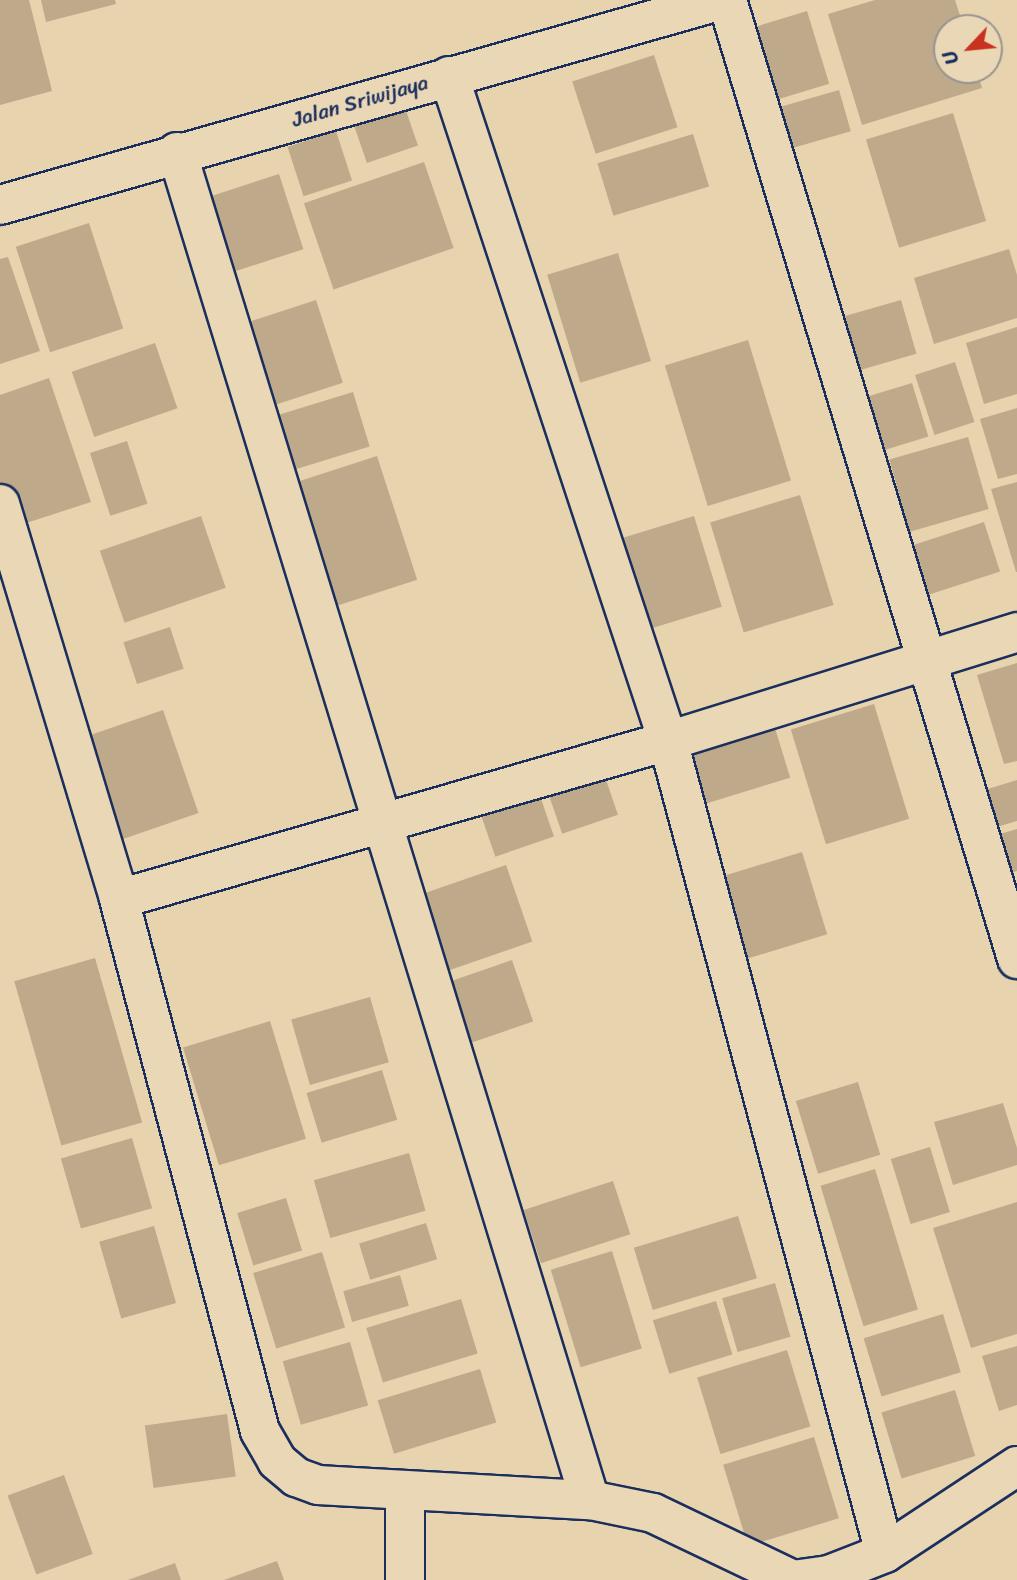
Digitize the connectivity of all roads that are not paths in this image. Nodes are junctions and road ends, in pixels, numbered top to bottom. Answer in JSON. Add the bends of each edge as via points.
{"nodes":[{"id":1,"x":724,"y":0,"type":"edge"},
{"id":2,"x":449,"y":76,"type":"junction"},
{"id":3,"x":177,"y":152,"type":"junction"},
{"id":4,"x":0,"y":205,"type":"edge"},
{"id":5,"x":0,"y":504,"type":"edge"},
{"id":6,"x":1017,"y":632,"type":"edge"},
{"id":7,"x":925,"y":660,"type":"junction"},
{"id":8,"x":668,"y":741,"type":"junction"},
{"id":9,"x":384,"y":819,"type":"junction"},
{"id":10,"x":119,"y":899,"type":"junction"},
{"id":11,"x":1017,"y":959,"type":"edge"},
{"id":12,"x":1017,"y":1466,"type":"edge"},
{"id":13,"x":405,"y":1491,"type":"junction"},
{"id":14,"x":590,"y":1500,"type":"junction"},
{"id":15,"x":885,"y":1553,"type":"junction"},
{"id":16,"x":405,"y":1580,"type":"edge"}],
"edges":[{"from":1,"to":2,"type":"street","name":"Jalan Sriwijaya"},
{"from":1,"to":7,"type":"street"},
{"from":2,"to":3,"type":"street","name":"Jalan Sriwijaya"},
{"from":2,"to":8,"type":"street"},
{"from":3,"to":4,"type":"street","name":"Jalan Sriwijaya"},
{"from":3,"to":9,"type":"street"},
{"from":5,"to":10,"type":"street"},
{"from":6,"to":7,"type":"street"},
{"from":7,"to":8,"type":"street"},
{"from":7,"to":11,"type":"street"},
{"from":8,"to":9,"type":"street"},
{"from":8,"to":15,"type":"street"},
{"from":9,"to":10,"type":"street"},
{"from":9,"to":14,"type":"street"},
{"from":10,"to":13,"type":"street","via":[[260,1431],[277,1461],[296,1477],[318,1485]]},
{"from":12,"to":15,"type":"street"},
{"from":13,"to":14,"type":"street"},
{"from":13,"to":16,"type":"street"},
{"from":14,"to":15,"type":"street","via":[[653,1513],[793,1580],[829,1575]]}]}
